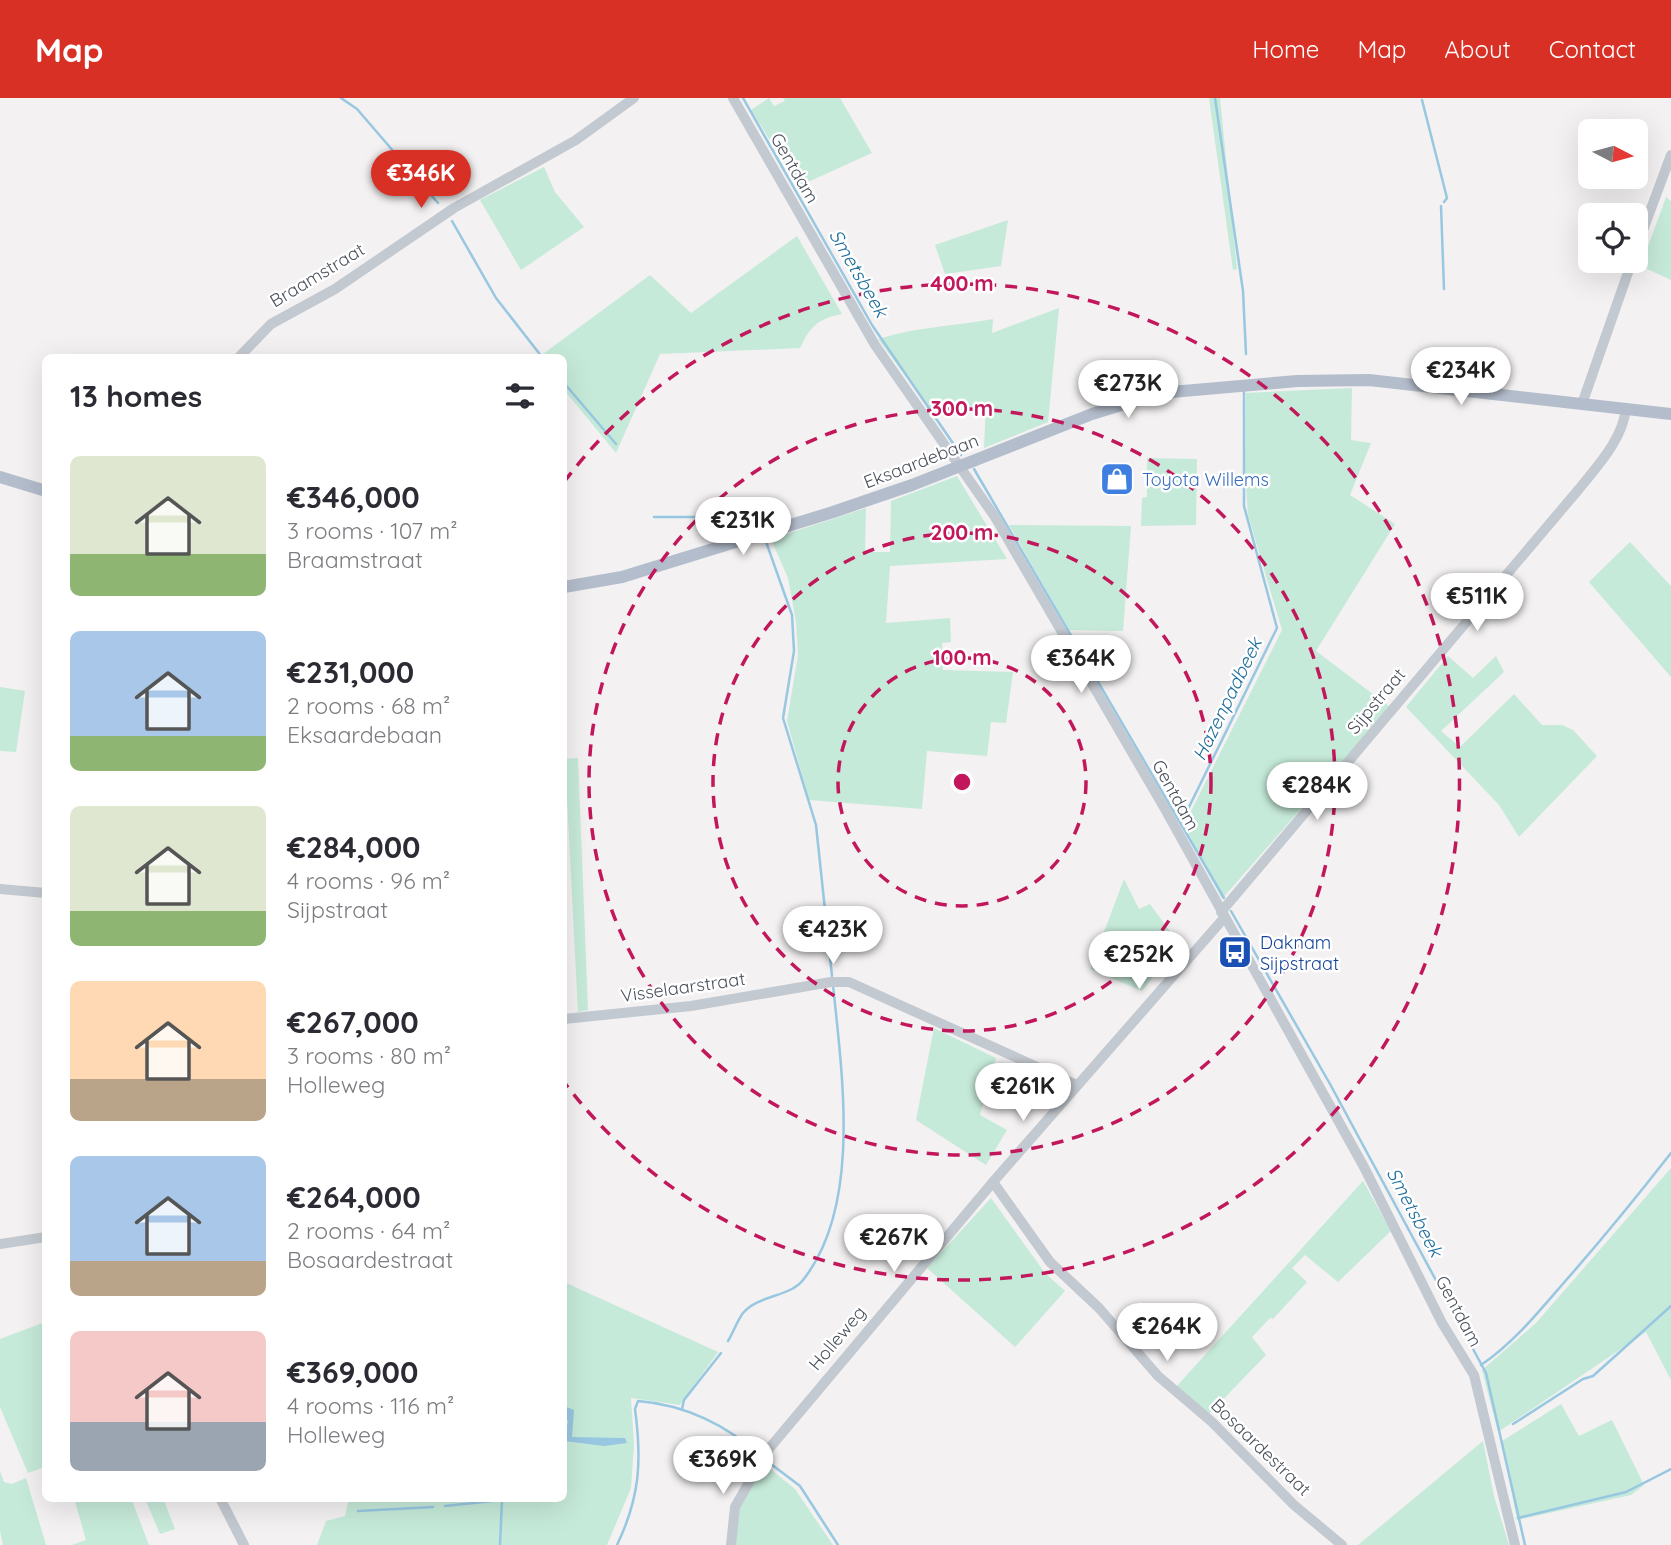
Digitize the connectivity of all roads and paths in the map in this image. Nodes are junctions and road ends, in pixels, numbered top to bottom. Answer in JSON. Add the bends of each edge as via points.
{"nodes":[{"id":1,"x":634,"y":98,"type":"edge"},
{"id":2,"x":733,"y":98,"type":"edge"},
{"id":3,"x":1671,"y":155,"type":"edge"},
{"id":4,"x":1648,"y":217,"type":"edge"},
{"id":5,"x":1628,"y":273,"type":"edge"},
{"id":6,"x":242,"y":354,"type":"edge"},
{"id":7,"x":1582,"y":404,"type":"junction"},
{"id":8,"x":1626,"y":408,"type":"junction"},
{"id":9,"x":1671,"y":414,"type":"edge"},
{"id":10,"x":960,"y":466,"type":"junction"},
{"id":11,"x":0,"y":477,"type":"edge"},
{"id":12,"x":42,"y":490,"type":"edge"},
{"id":13,"x":567,"y":587,"type":"edge"},
{"id":14,"x":0,"y":890,"type":"edge"},
{"id":15,"x":42,"y":893,"type":"edge"},
{"id":16,"x":1223,"y":915,"type":"junction"},
{"id":17,"x":567,"y":1019,"type":"edge"},
{"id":18,"x":1077,"y":1085,"type":"junction"},
{"id":19,"x":993,"y":1182,"type":"junction"},
{"id":20,"x":42,"y":1238,"type":"edge"},
{"id":21,"x":0,"y":1244,"type":"edge"},
{"id":22,"x":222,"y":1502,"type":"edge"},
{"id":23,"x":244,"y":1545,"type":"edge"},
{"id":24,"x":731,"y":1545,"type":"edge"},
{"id":25,"x":1342,"y":1545,"type":"edge"},
{"id":26,"x":1515,"y":1545,"type":"edge"}],
"edges":[{"from":1,"to":6,"type":"street","name":"Braamstraat","via":[[576,140],[438,218],[335,289],[271,324]]},
{"from":2,"to":10,"type":"street","name":"Gentdam","via":[[875,345]]},
{"from":3,"to":4,"type":"street"},
{"from":5,"to":7,"type":"street"},
{"from":7,"to":8,"type":"main road","name":"Eksaardebaan"},
{"from":7,"to":10,"type":"main road","name":"Eksaardebaan","via":[[1360,380],[1179,391],[1114,406]]},
{"from":8,"to":9,"type":"main road","name":"Eksaardebaan"},
{"from":8,"to":16,"type":"street","name":"Sijpstraat","via":[[1611,448],[1579,489]]},
{"from":10,"to":13,"type":"main road","name":"Eksaardebaan","via":[[879,497],[642,572]]},
{"from":10,"to":16,"type":"street","name":"Gentdam","via":[[1094,686]]},
{"from":11,"to":12,"type":"main road"},
{"from":14,"to":15,"type":"street"},
{"from":16,"to":18,"type":"street","name":"Holleweg"},
{"from":16,"to":26,"type":"street","name":"Gentdam","via":[[1474,1375]]},
{"from":17,"to":18,"type":"street","name":"Visselaarstraat","via":[[849,982]]},
{"from":18,"to":19,"type":"street","name":"Holleweg"},
{"from":19,"to":24,"type":"street","name":"Holleweg","via":[[758,1463],[735,1507]]},
{"from":19,"to":25,"type":"street","name":"Bosaardestraat","via":[[1049,1262],[1099,1308],[1158,1376]]},
{"from":20,"to":21,"type":"street"},
{"from":22,"to":23,"type":"street"}]}
